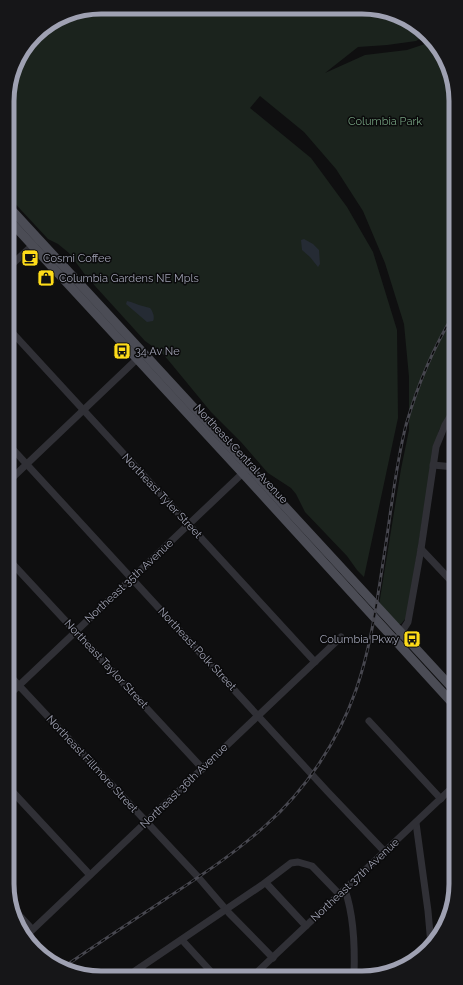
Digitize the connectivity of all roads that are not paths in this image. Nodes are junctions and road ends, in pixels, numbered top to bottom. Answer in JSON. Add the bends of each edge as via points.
{"nodes":[{"id":1,"x":14,"y":214,"type":"edge"},
{"id":2,"x":14,"y":224,"type":"edge"},
{"id":3,"x":35,"y":242,"type":"junction"},
{"id":4,"x":14,"y":262,"type":"edge"},
{"id":5,"x":14,"y":336,"type":"edge"},
{"id":6,"x":137,"y":359,"type":"junction"},
{"id":7,"x":83,"y":411,"type":"junction"},
{"id":8,"x":449,"y":416,"type":"edge"},
{"id":9,"x":14,"y":451,"type":"edge"},
{"id":10,"x":26,"y":464,"type":"junction"},
{"id":11,"x":433,"y":465,"type":"junction"},
{"id":12,"x":449,"y":467,"type":"edge"},
{"id":13,"x":246,"y":470,"type":"junction"},
{"id":14,"x":14,"y":476,"type":"edge"},
{"id":15,"x":188,"y":524,"type":"junction"},
{"id":16,"x":421,"y":549,"type":"junction"},
{"id":17,"x":14,"y":565,"type":"edge"},
{"id":18,"x":132,"y":578,"type":"junction"},
{"id":19,"x":449,"y":579,"type":"edge"},
{"id":20,"x":75,"y":632,"type":"junction"},
{"id":21,"x":341,"y":637,"type":"dead end"},
{"id":22,"x":399,"y":637,"type":"junction"},
{"id":23,"x":315,"y":662,"type":"junction"},
{"id":24,"x":14,"y":680,"type":"edge"},
{"id":25,"x":18,"y":685,"type":"junction"},
{"id":26,"x":449,"y":685,"type":"edge"},
{"id":27,"x":14,"y":690,"type":"edge"},
{"id":28,"x":449,"y":699,"type":"edge"},
{"id":29,"x":258,"y":715,"type":"junction"},
{"id":30,"x":369,"y":721,"type":"dead end"},
{"id":31,"x":203,"y":768,"type":"junction"},
{"id":32,"x":449,"y":791,"type":"edge"},
{"id":33,"x":14,"y":793,"type":"edge"},
{"id":34,"x":441,"y":799,"type":"junction"},
{"id":35,"x":146,"y":823,"type":"junction"},
{"id":36,"x":416,"y":823,"type":"junction"},
{"id":37,"x":385,"y":852,"type":"junction"},
{"id":38,"x":90,"y":875,"type":"junction"},
{"id":39,"x":266,"y":883,"type":"junction"},
{"id":40,"x":342,"y":892,"type":"junction"},
{"id":41,"x":226,"y":910,"type":"junction"},
{"id":42,"x":21,"y":917,"type":"edge"},
{"id":43,"x":306,"y":926,"type":"junction"},
{"id":44,"x":32,"y":929,"type":"junction"},
{"id":45,"x":29,"y":933,"type":"edge"},
{"id":46,"x":430,"y":938,"type":"edge"},
{"id":47,"x":182,"y":940,"type":"junction"},
{"id":48,"x":273,"y":958,"type":"junction"},
{"id":49,"x":140,"y":968,"type":"junction"},
{"id":50,"x":136,"y":971,"type":"edge"},
{"id":51,"x":143,"y":971,"type":"edge"},
{"id":52,"x":210,"y":971,"type":"edge"},
{"id":53,"x":258,"y":971,"type":"edge"},
{"id":54,"x":354,"y":971,"type":"edge"}],
"edges":[{"from":1,"to":3,"type":"main road","name":"Northeast Central Avenue"},
{"from":2,"to":3,"type":"main road","name":"Northeast Central Avenue"},
{"from":3,"to":4,"type":"street"},
{"from":3,"to":6,"type":"main road","name":"Northeast Central Avenue"},
{"from":3,"to":13,"type":"main road","name":"Northeast Central Avenue"},
{"from":5,"to":7,"type":"street","name":"Northeast Tyler Street"},
{"from":6,"to":7,"type":"street"},
{"from":6,"to":13,"type":"main road","name":"Northeast Central Avenue"},
{"from":7,"to":10,"type":"street"},
{"from":7,"to":15,"type":"street","name":"Northeast Tyler Street"},
{"from":8,"to":11,"type":"street","via":[[436,447]]},
{"from":9,"to":10,"type":"street","name":"Northeast Polk Street"},
{"from":10,"to":14,"type":"street"},
{"from":10,"to":18,"type":"street","name":"Northeast Polk Street"},
{"from":11,"to":12,"type":"street"},
{"from":11,"to":16,"type":"street"},
{"from":13,"to":15,"type":"street","name":"Northeast 35th Avenue"},
{"from":13,"to":22,"type":"main road","name":"Northeast Central Avenue"},
{"from":15,"to":18,"type":"street","name":"Northeast 35th Avenue"},
{"from":15,"to":23,"type":"street","name":"Northeast Tyler Street"},
{"from":16,"to":19,"type":"street"},
{"from":16,"to":22,"type":"street","via":[[408,622]]},
{"from":17,"to":20,"type":"street","name":"Northeast Taylor Street"},
{"from":18,"to":20,"type":"street","name":"Northeast 35th Avenue"},
{"from":18,"to":29,"type":"street","name":"Northeast Polk Street"},
{"from":20,"to":25,"type":"street","name":"Northeast 35th Avenue"},
{"from":20,"to":31,"type":"street","name":"Northeast Taylor Street"},
{"from":21,"to":23,"type":"street","name":"Northeast 36th Avenue"},
{"from":22,"to":26,"type":"main road","name":"Northeast Central Avenue"},
{"from":22,"to":28,"type":"main road","name":"Northeast Central Avenue"},
{"from":23,"to":29,"type":"street","name":"Northeast 36th Avenue"},
{"from":24,"to":25,"type":"street","name":"Northeast Fillmore Street"},
{"from":25,"to":27,"type":"street","name":"Northeast 35th Avenue"},
{"from":25,"to":35,"type":"street","name":"Northeast Fillmore Street"},
{"from":29,"to":31,"type":"street","name":"Northeast 36th Avenue"},
{"from":29,"to":37,"type":"street","name":"Northeast Polk Street"},
{"from":30,"to":34,"type":"street"},
{"from":31,"to":35,"type":"street","name":"Northeast 36th Avenue"},
{"from":32,"to":34,"type":"street","name":"Northeast 37th Avenue"},
{"from":33,"to":38,"type":"street"},
{"from":34,"to":36,"type":"street","name":"Northeast 37th Avenue"},
{"from":35,"to":38,"type":"street","name":"Northeast 36th Avenue"},
{"from":35,"to":41,"type":"street","name":"Northeast Fillmore Street"},
{"from":36,"to":37,"type":"street","name":"Northeast 37th Avenue"},
{"from":36,"to":46,"type":"street"},
{"from":37,"to":40,"type":"street","name":"Northeast 37th Avenue"},
{"from":38,"to":44,"type":"street","name":"Northeast 36th Avenue"},
{"from":39,"to":40,"type":"street","via":[[285,866],[298,862],[312,866]]},
{"from":39,"to":41,"type":"street"},
{"from":39,"to":43,"type":"street"},
{"from":40,"to":43,"type":"street","name":"Northeast 37th Avenue"},
{"from":40,"to":54,"type":"street","via":[[351,915]]},
{"from":41,"to":47,"type":"street"},
{"from":41,"to":48,"type":"street","name":"Northeast Fillmore Street"},
{"from":42,"to":44,"type":"street"},
{"from":43,"to":48,"type":"street","name":"Northeast 37th Avenue"},
{"from":44,"to":45,"type":"street","name":"Northeast 36th Avenue"},
{"from":47,"to":49,"type":"street"},
{"from":47,"to":52,"type":"street"},
{"from":48,"to":53,"type":"street","name":"Northeast 37th Avenue"},
{"from":49,"to":50,"type":"street"},
{"from":49,"to":51,"type":"street"}]}
